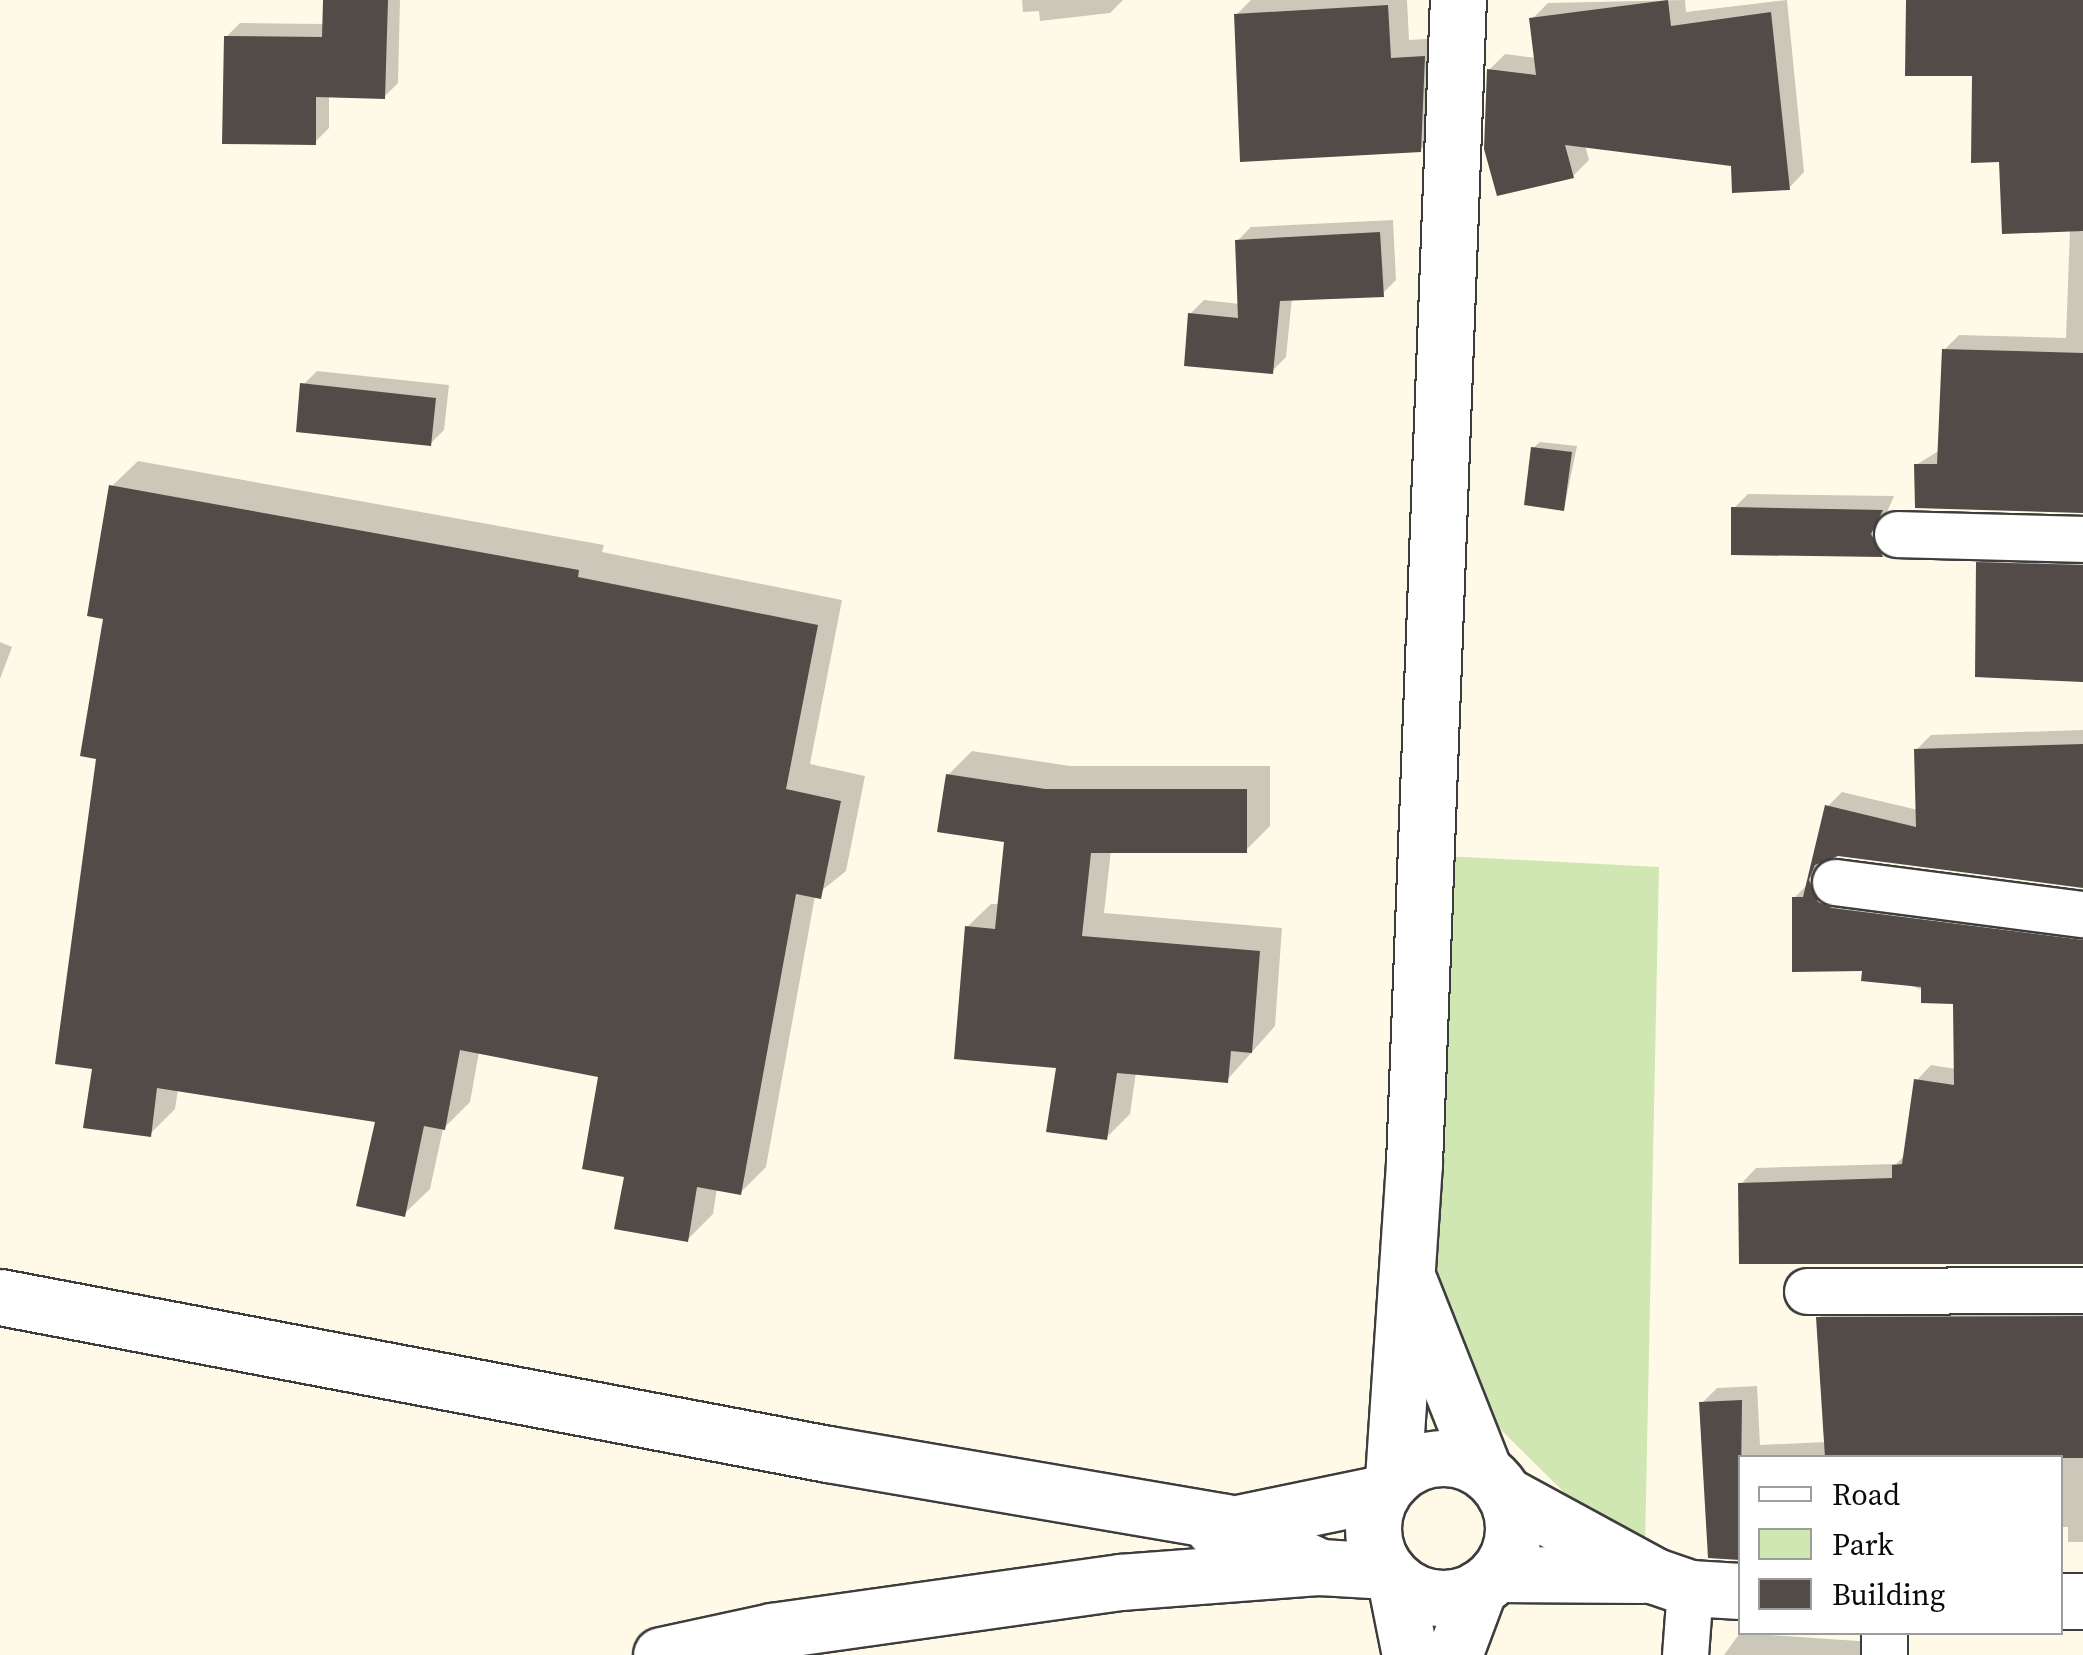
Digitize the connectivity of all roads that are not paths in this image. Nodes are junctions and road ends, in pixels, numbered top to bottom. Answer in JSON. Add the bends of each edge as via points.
{"nodes":[{"id":1,"x":1458,"y":0,"type":"edge"},
{"id":2,"x":1897,"y":534,"type":"dead end"},
{"id":3,"x":2083,"y":539,"type":"edge"},
{"id":4,"x":1835,"y":882,"type":"dead end"},
{"id":5,"x":2083,"y":914,"type":"edge"},
{"id":6,"x":1405,"y":1272,"type":"junction"},
{"id":7,"x":2083,"y":1290,"type":"edge"},
{"id":8,"x":1807,"y":1291,"type":"dead end"},
{"id":9,"x":0,"y":1297,"type":"edge"},
{"id":10,"x":1494,"y":1483,"type":"junction"},
{"id":11,"x":1388,"y":1486,"type":"junction"},
{"id":12,"x":1224,"y":1522,"type":"junction"},
{"id":13,"x":1320,"y":1568,"type":"junction"},
{"id":14,"x":1391,"y":1576,"type":"junction"},
{"id":15,"x":1488,"y":1581,"type":"junction"},
{"id":16,"x":1120,"y":1582,"type":"junction"},
{"id":17,"x":1695,"y":1585,"type":"edge"},
{"id":18,"x":661,"y":1655,"type":"edge"},
{"id":19,"x":1410,"y":1655,"type":"edge"},
{"id":20,"x":1454,"y":1655,"type":"edge"},
{"id":21,"x":1684,"y":1655,"type":"edge"}],
"edges":[{"from":1,"to":6,"type":"street"},
{"from":2,"to":3,"type":"street"},
{"from":4,"to":5,"type":"street"},
{"from":6,"to":10,"type":"street"},
{"from":6,"to":11,"type":"street"},
{"from":7,"to":8,"type":"street"},
{"from":9,"to":12,"type":"street"},
{"from":10,"to":11,"type":"street","via":[[1437,1458]]},
{"from":10,"to":15,"type":"street","via":[[1513,1536]]},
{"from":10,"to":17,"type":"street"},
{"from":11,"to":12,"type":"street"},
{"from":11,"to":14,"type":"street","via":[[1373,1533]]},
{"from":12,"to":13,"type":"street"},
{"from":12,"to":16,"type":"street"},
{"from":13,"to":14,"type":"street"},
{"from":13,"to":16,"type":"street"},
{"from":14,"to":15,"type":"street","via":[[1436,1598]]},
{"from":14,"to":19,"type":"street"},
{"from":15,"to":17,"type":"street"},
{"from":15,"to":20,"type":"street"},
{"from":16,"to":18,"type":"street","via":[[772,1630]]},
{"from":17,"to":21,"type":"street"}]}
